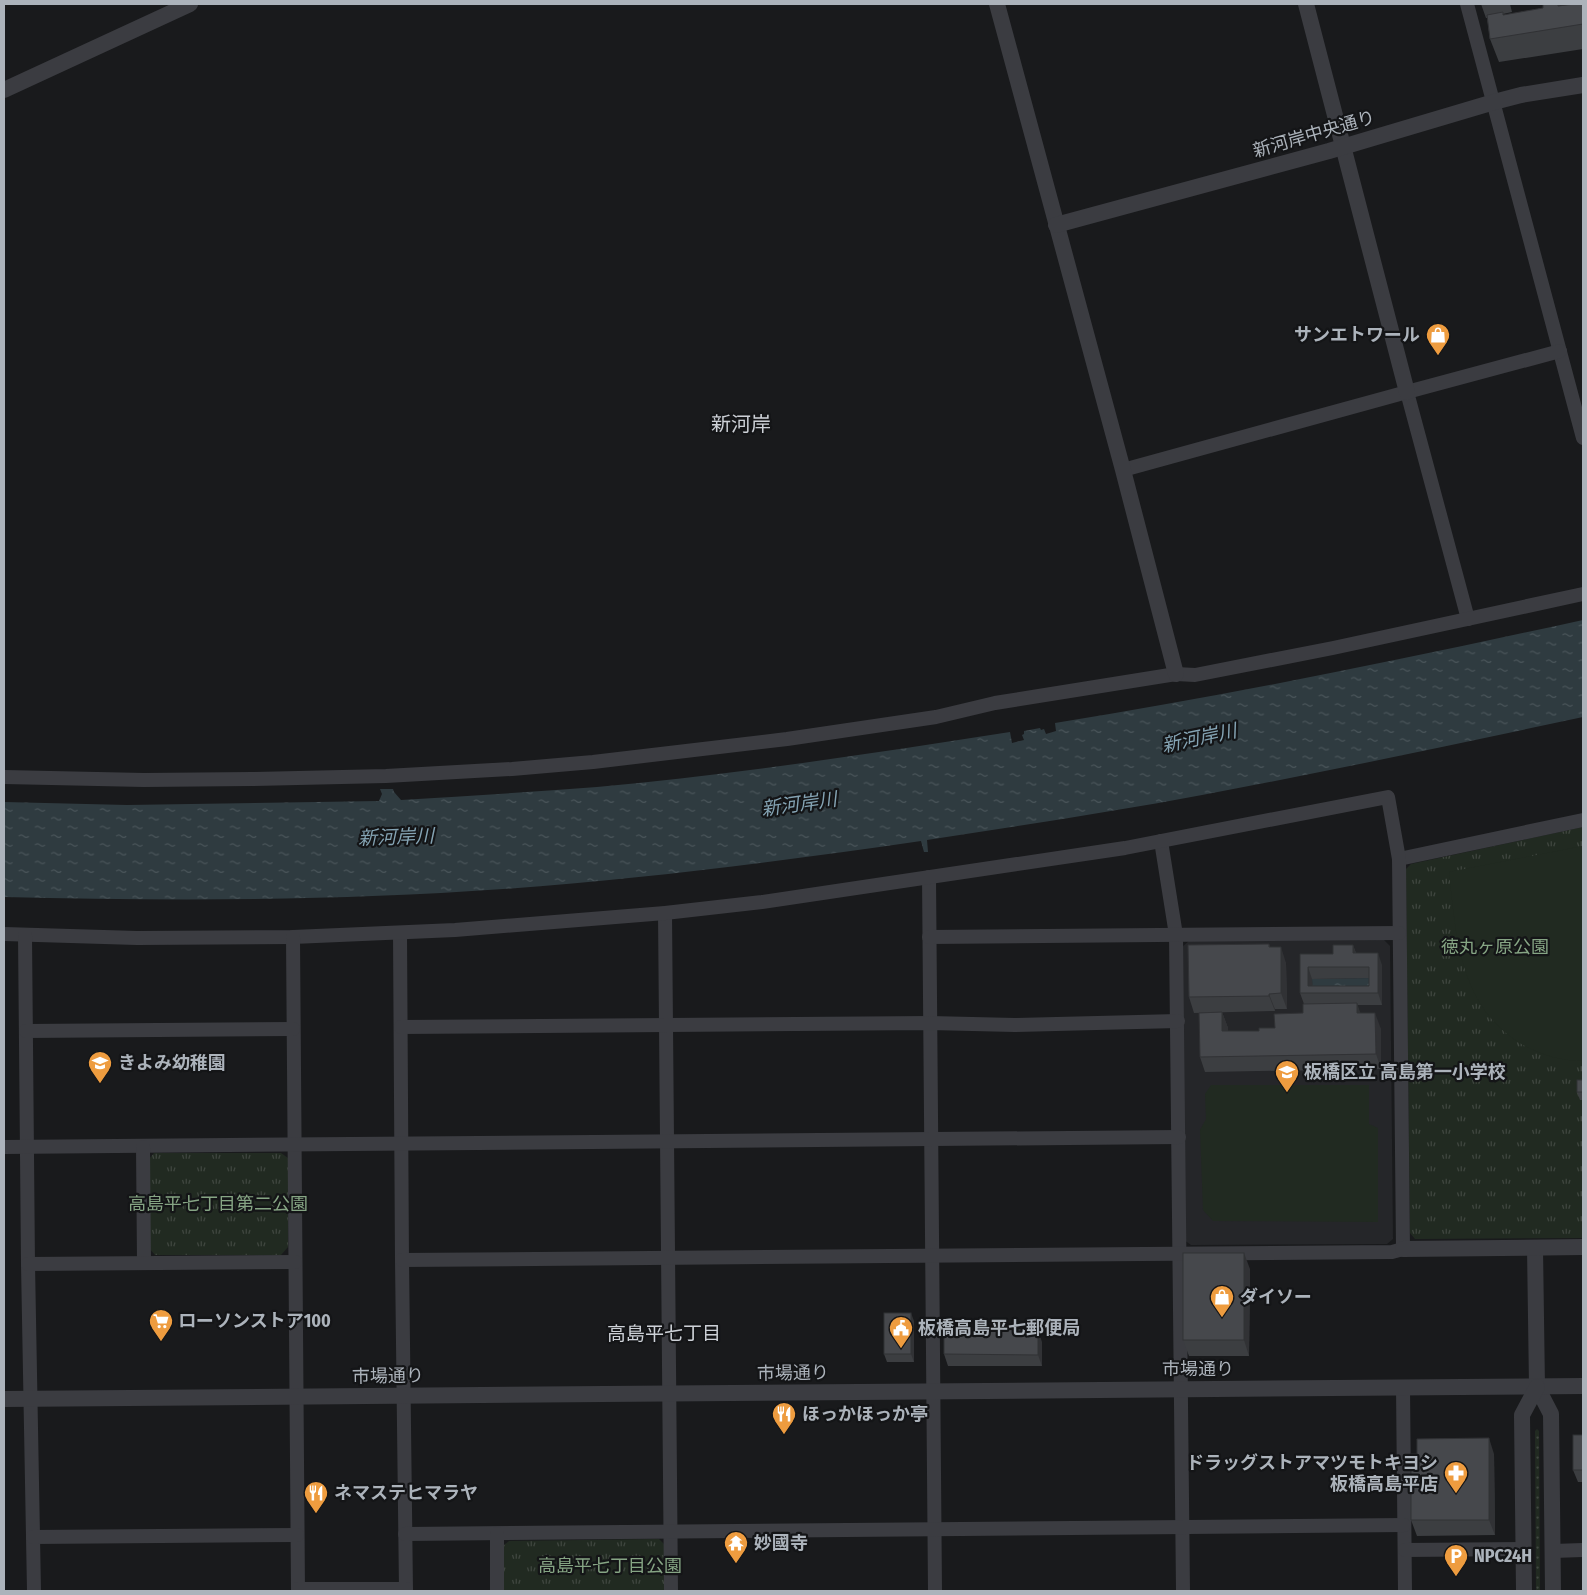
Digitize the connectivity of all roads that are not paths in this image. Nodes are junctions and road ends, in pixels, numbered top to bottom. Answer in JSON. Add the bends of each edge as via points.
{"nodes":[{"id":1,"x":190,"y":4,"type":"edge"},
{"id":2,"x":998,"y":4,"type":"edge"},
{"id":3,"x":1306,"y":4,"type":"edge"},
{"id":4,"x":1467,"y":4,"type":"edge"},
{"id":5,"x":1583,"y":85,"type":"edge"},
{"id":6,"x":4,"y":90,"type":"edge"},
{"id":7,"x":1494,"y":102,"type":"junction"},
{"id":8,"x":1344,"y":147,"type":"junction"},
{"id":9,"x":1056,"y":225,"type":"junction"},
{"id":10,"x":1560,"y":351,"type":"junction"},
{"id":11,"x":1407,"y":392,"type":"junction"},
{"id":12,"x":1583,"y":438,"type":"edge"},
{"id":13,"x":1123,"y":470,"type":"junction"},
{"id":14,"x":1583,"y":594,"type":"edge"},
{"id":15,"x":1468,"y":619,"type":"junction"},
{"id":16,"x":1176,"y":674,"type":"junction"},
{"id":17,"x":4,"y":777,"type":"edge"},
{"id":18,"x":1583,"y":820,"type":"edge"},
{"id":19,"x":1160,"y":840,"type":"junction"},
{"id":20,"x":1399,"y":859,"type":"junction"},
{"id":21,"x":929,"y":877,"type":"junction"},
{"id":22,"x":665,"y":914,"type":"junction"},
{"id":23,"x":400,"y":933,"type":"junction"},
{"id":24,"x":1399,"y":933,"type":"junction"},
{"id":25,"x":4,"y":934,"type":"edge"},
{"id":26,"x":26,"y":934,"type":"junction"},
{"id":27,"x":1176,"y":935,"type":"junction"},
{"id":28,"x":293,"y":937,"type":"junction"},
{"id":29,"x":929,"y":937,"type":"junction"},
{"id":30,"x":1178,"y":1021,"type":"junction"},
{"id":31,"x":930,"y":1023,"type":"junction"},
{"id":32,"x":666,"y":1024,"type":"junction"},
{"id":33,"x":401,"y":1027,"type":"junction"},
{"id":34,"x":293,"y":1029,"type":"junction"},
{"id":35,"x":26,"y":1031,"type":"junction"},
{"id":36,"x":1179,"y":1137,"type":"junction"},
{"id":37,"x":931,"y":1140,"type":"junction"},
{"id":38,"x":667,"y":1142,"type":"junction"},
{"id":39,"x":401,"y":1143,"type":"junction"},
{"id":40,"x":143,"y":1146,"type":"junction"},
{"id":41,"x":294,"y":1146,"type":"junction"},
{"id":42,"x":4,"y":1148,"type":"edge"},
{"id":43,"x":27,"y":1148,"type":"junction"},
{"id":44,"x":1583,"y":1247,"type":"edge"},
{"id":45,"x":1535,"y":1248,"type":"junction"},
{"id":46,"x":1403,"y":1249,"type":"junction"},
{"id":47,"x":1180,"y":1253,"type":"junction"},
{"id":48,"x":932,"y":1256,"type":"junction"},
{"id":49,"x":668,"y":1258,"type":"junction"},
{"id":50,"x":402,"y":1260,"type":"junction"},
{"id":51,"x":144,"y":1262,"type":"junction"},
{"id":52,"x":296,"y":1262,"type":"junction"},
{"id":53,"x":28,"y":1264,"type":"junction"},
{"id":54,"x":1583,"y":1386,"type":"edge"},
{"id":55,"x":1403,"y":1387,"type":"junction"},
{"id":56,"x":1537,"y":1387,"type":"junction"},
{"id":57,"x":1180,"y":1389,"type":"junction"},
{"id":58,"x":933,"y":1391,"type":"junction"},
{"id":59,"x":669,"y":1394,"type":"junction"},
{"id":60,"x":403,"y":1395,"type":"junction"},
{"id":61,"x":296,"y":1397,"type":"junction"},
{"id":62,"x":31,"y":1399,"type":"junction"},
{"id":63,"x":4,"y":1400,"type":"edge"},
{"id":64,"x":1404,"y":1526,"type":"junction"},
{"id":65,"x":1182,"y":1528,"type":"junction"},
{"id":66,"x":934,"y":1530,"type":"junction"},
{"id":67,"x":670,"y":1532,"type":"junction"},
{"id":68,"x":405,"y":1534,"type":"junction"},
{"id":69,"x":497,"y":1534,"type":"junction"},
{"id":70,"x":297,"y":1535,"type":"junction"},
{"id":71,"x":33,"y":1537,"type":"junction"},
{"id":72,"x":1524,"y":1549,"type":"junction"},
{"id":73,"x":1405,"y":1550,"type":"junction"},
{"id":74,"x":1583,"y":1550,"type":"edge"},
{"id":75,"x":1553,"y":1551,"type":"junction"},
{"id":76,"x":298,"y":1590,"type":"edge"},
{"id":77,"x":406,"y":1590,"type":"edge"},
{"id":78,"x":34,"y":1591,"type":"edge"},
{"id":79,"x":497,"y":1591,"type":"edge"},
{"id":80,"x":671,"y":1591,"type":"edge"},
{"id":81,"x":935,"y":1591,"type":"edge"},
{"id":82,"x":1182,"y":1591,"type":"edge"},
{"id":83,"x":1405,"y":1591,"type":"edge"},
{"id":84,"x":1524,"y":1591,"type":"edge"},
{"id":85,"x":1553,"y":1591,"type":"edge"}],
"edges":[{"from":1,"to":6,"type":"street"},
{"from":2,"to":9,"type":"street"},
{"from":3,"to":8,"type":"street"},
{"from":4,"to":7,"type":"street"},
{"from":5,"to":7,"type":"street","name":"新河岸中央通り"},
{"from":7,"to":8,"type":"street","name":"新河岸中央通り"},
{"from":7,"to":10,"type":"street"},
{"from":8,"to":9,"type":"street","name":"新河岸中央通り"},
{"from":8,"to":11,"type":"street"},
{"from":9,"to":13,"type":"street"},
{"from":10,"to":11,"type":"street"},
{"from":10,"to":12,"type":"street"},
{"from":11,"to":13,"type":"street"},
{"from":11,"to":15,"type":"street"},
{"from":13,"to":16,"type":"street"},
{"from":14,"to":15,"type":"street"},
{"from":15,"to":16,"type":"street","via":[[1195,675]]},
{"from":16,"to":17,"type":"street","via":[[994,703],[936,717],[592,762],[386,776],[144,780]]},
{"from":18,"to":20,"type":"street"},
{"from":19,"to":20,"type":"street","via":[[1388,797]]},
{"from":19,"to":21,"type":"street"},
{"from":19,"to":27,"type":"street"},
{"from":20,"to":24,"type":"street"},
{"from":21,"to":22,"type":"street"},
{"from":21,"to":29,"type":"street"},
{"from":22,"to":23,"type":"street"},
{"from":22,"to":32,"type":"street"},
{"from":23,"to":28,"type":"street"},
{"from":23,"to":33,"type":"street"},
{"from":24,"to":27,"type":"street"},
{"from":24,"to":46,"type":"street"},
{"from":25,"to":26,"type":"street"},
{"from":26,"to":28,"type":"street","via":[[137,938]]},
{"from":26,"to":35,"type":"street"},
{"from":27,"to":29,"type":"street"},
{"from":27,"to":30,"type":"street"},
{"from":28,"to":34,"type":"street"},
{"from":29,"to":31,"type":"street"},
{"from":30,"to":31,"type":"street"},
{"from":30,"to":36,"type":"street"},
{"from":31,"to":32,"type":"street"},
{"from":31,"to":37,"type":"street"},
{"from":32,"to":33,"type":"street"},
{"from":32,"to":38,"type":"street"},
{"from":33,"to":39,"type":"street"},
{"from":34,"to":35,"type":"street"},
{"from":34,"to":41,"type":"street"},
{"from":35,"to":43,"type":"street"},
{"from":36,"to":37,"type":"street"},
{"from":36,"to":47,"type":"street"},
{"from":37,"to":38,"type":"street"},
{"from":37,"to":48,"type":"street"},
{"from":38,"to":39,"type":"street"},
{"from":38,"to":49,"type":"street"},
{"from":39,"to":41,"type":"street"},
{"from":39,"to":50,"type":"street"},
{"from":40,"to":41,"type":"street"},
{"from":40,"to":43,"type":"street"},
{"from":40,"to":51,"type":"street"},
{"from":41,"to":52,"type":"street"},
{"from":42,"to":43,"type":"street"},
{"from":43,"to":53,"type":"street"},
{"from":44,"to":45,"type":"street"},
{"from":45,"to":46,"type":"street"},
{"from":45,"to":56,"type":"street"},
{"from":46,"to":47,"type":"street","via":[[1392,1252]]},
{"from":47,"to":48,"type":"street"},
{"from":47,"to":57,"type":"street"},
{"from":48,"to":49,"type":"street"},
{"from":48,"to":58,"type":"street"},
{"from":49,"to":50,"type":"street"},
{"from":49,"to":59,"type":"street"},
{"from":50,"to":60,"type":"street"},
{"from":51,"to":52,"type":"street"},
{"from":51,"to":53,"type":"street"},
{"from":52,"to":61,"type":"street"},
{"from":53,"to":62,"type":"street"},
{"from":54,"to":56,"type":"street","name":"市場通り"},
{"from":55,"to":56,"type":"street","name":"市場通り"},
{"from":55,"to":57,"type":"street","name":"市場通り"},
{"from":55,"to":64,"type":"street"},
{"from":56,"to":72,"type":"street","via":[[1522,1415]]},
{"from":56,"to":75,"type":"street","via":[[1551,1414]]},
{"from":57,"to":58,"type":"street","name":"市場通り"},
{"from":57,"to":65,"type":"street"},
{"from":58,"to":59,"type":"street","name":"市場通り"},
{"from":58,"to":66,"type":"street"},
{"from":59,"to":60,"type":"street","name":"市場通り"},
{"from":59,"to":67,"type":"street"},
{"from":60,"to":61,"type":"street","name":"市場通り"},
{"from":60,"to":68,"type":"street"},
{"from":61,"to":62,"type":"street","name":"市場通り"},
{"from":61,"to":70,"type":"street"},
{"from":62,"to":63,"type":"street","name":"市場通り"},
{"from":62,"to":71,"type":"street"},
{"from":64,"to":65,"type":"street"},
{"from":64,"to":73,"type":"street"},
{"from":65,"to":66,"type":"street"},
{"from":65,"to":82,"type":"street"},
{"from":66,"to":67,"type":"street"},
{"from":66,"to":81,"type":"street"},
{"from":67,"to":69,"type":"street"},
{"from":67,"to":80,"type":"street"},
{"from":68,"to":69,"type":"street"},
{"from":68,"to":77,"type":"street"},
{"from":69,"to":79,"type":"street"},
{"from":70,"to":71,"type":"street"},
{"from":70,"to":76,"type":"street"},
{"from":71,"to":78,"type":"street"},
{"from":72,"to":73,"type":"street"},
{"from":72,"to":84,"type":"street"},
{"from":73,"to":83,"type":"street"},
{"from":74,"to":75,"type":"street"},
{"from":75,"to":85,"type":"street"},
{"from":76,"to":77,"type":"street"}]}
